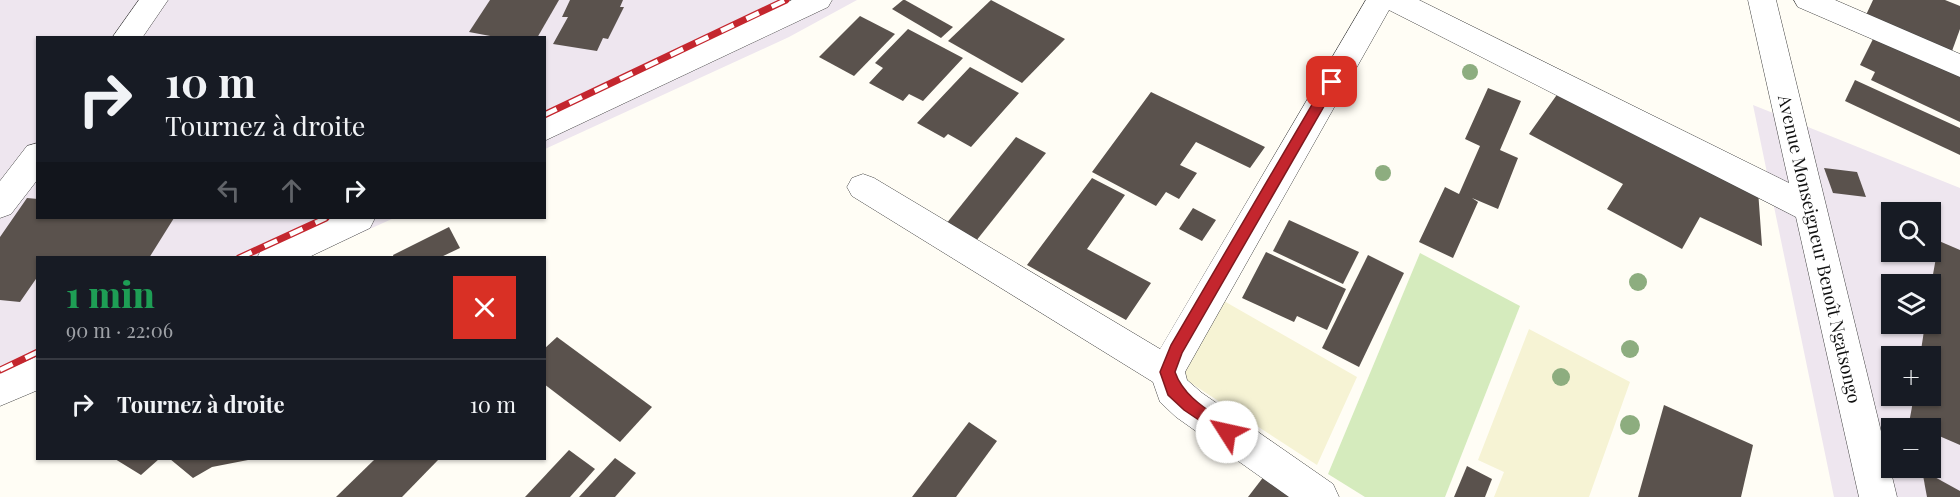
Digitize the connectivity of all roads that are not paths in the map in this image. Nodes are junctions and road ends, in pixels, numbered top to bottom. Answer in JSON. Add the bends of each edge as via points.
{"nodes":[{"id":1,"x":154,"y":0,"type":"edge"},
{"id":2,"x":818,"y":0,"type":"edge"},
{"id":3,"x":1380,"y":0,"type":"edge"},
{"id":4,"x":1394,"y":0,"type":"edge"},
{"id":5,"x":1762,"y":0,"type":"edge"},
{"id":6,"x":1808,"y":0,"type":"edge"},
{"id":7,"x":127,"y":36,"type":"edge"},
{"id":8,"x":1960,"y":66,"type":"edge"},
{"id":9,"x":546,"y":128,"type":"edge"},
{"id":10,"x":36,"y":158,"type":"edge"},
{"id":11,"x":863,"y":187,"type":"dead end"},
{"id":12,"x":0,"y":205,"type":"edge"},
{"id":13,"x":1809,"y":208,"type":"junction"},
{"id":14,"x":357,"y":219,"type":"edge"},
{"id":15,"x":278,"y":256,"type":"edge"},
{"id":16,"x":1167,"y":372,"type":"junction"},
{"id":17,"x":36,"y":373,"type":"edge"},
{"id":18,"x":0,"y":390,"type":"edge"},
{"id":19,"x":1320,"y":497,"type":"edge"},
{"id":20,"x":1878,"y":497,"type":"edge"}],
"edges":[{"from":1,"to":7,"type":"street"},
{"from":2,"to":9,"type":"street"},
{"from":3,"to":16,"type":"street"},
{"from":4,"to":13,"type":"street"},
{"from":5,"to":13,"type":"street","name":"Avenue Monseigneur Benoît Ngatsongo"},
{"from":6,"to":8,"type":"street"},
{"from":10,"to":12,"type":"street"},
{"from":11,"to":16,"type":"street"},
{"from":13,"to":20,"type":"street","name":"Avenue Monseigneur Benoît Ngatsongo"},
{"from":14,"to":15,"type":"street"},
{"from":16,"to":19,"type":"street","via":[[1173,390],[1190,405]]},
{"from":17,"to":18,"type":"street"}]}
